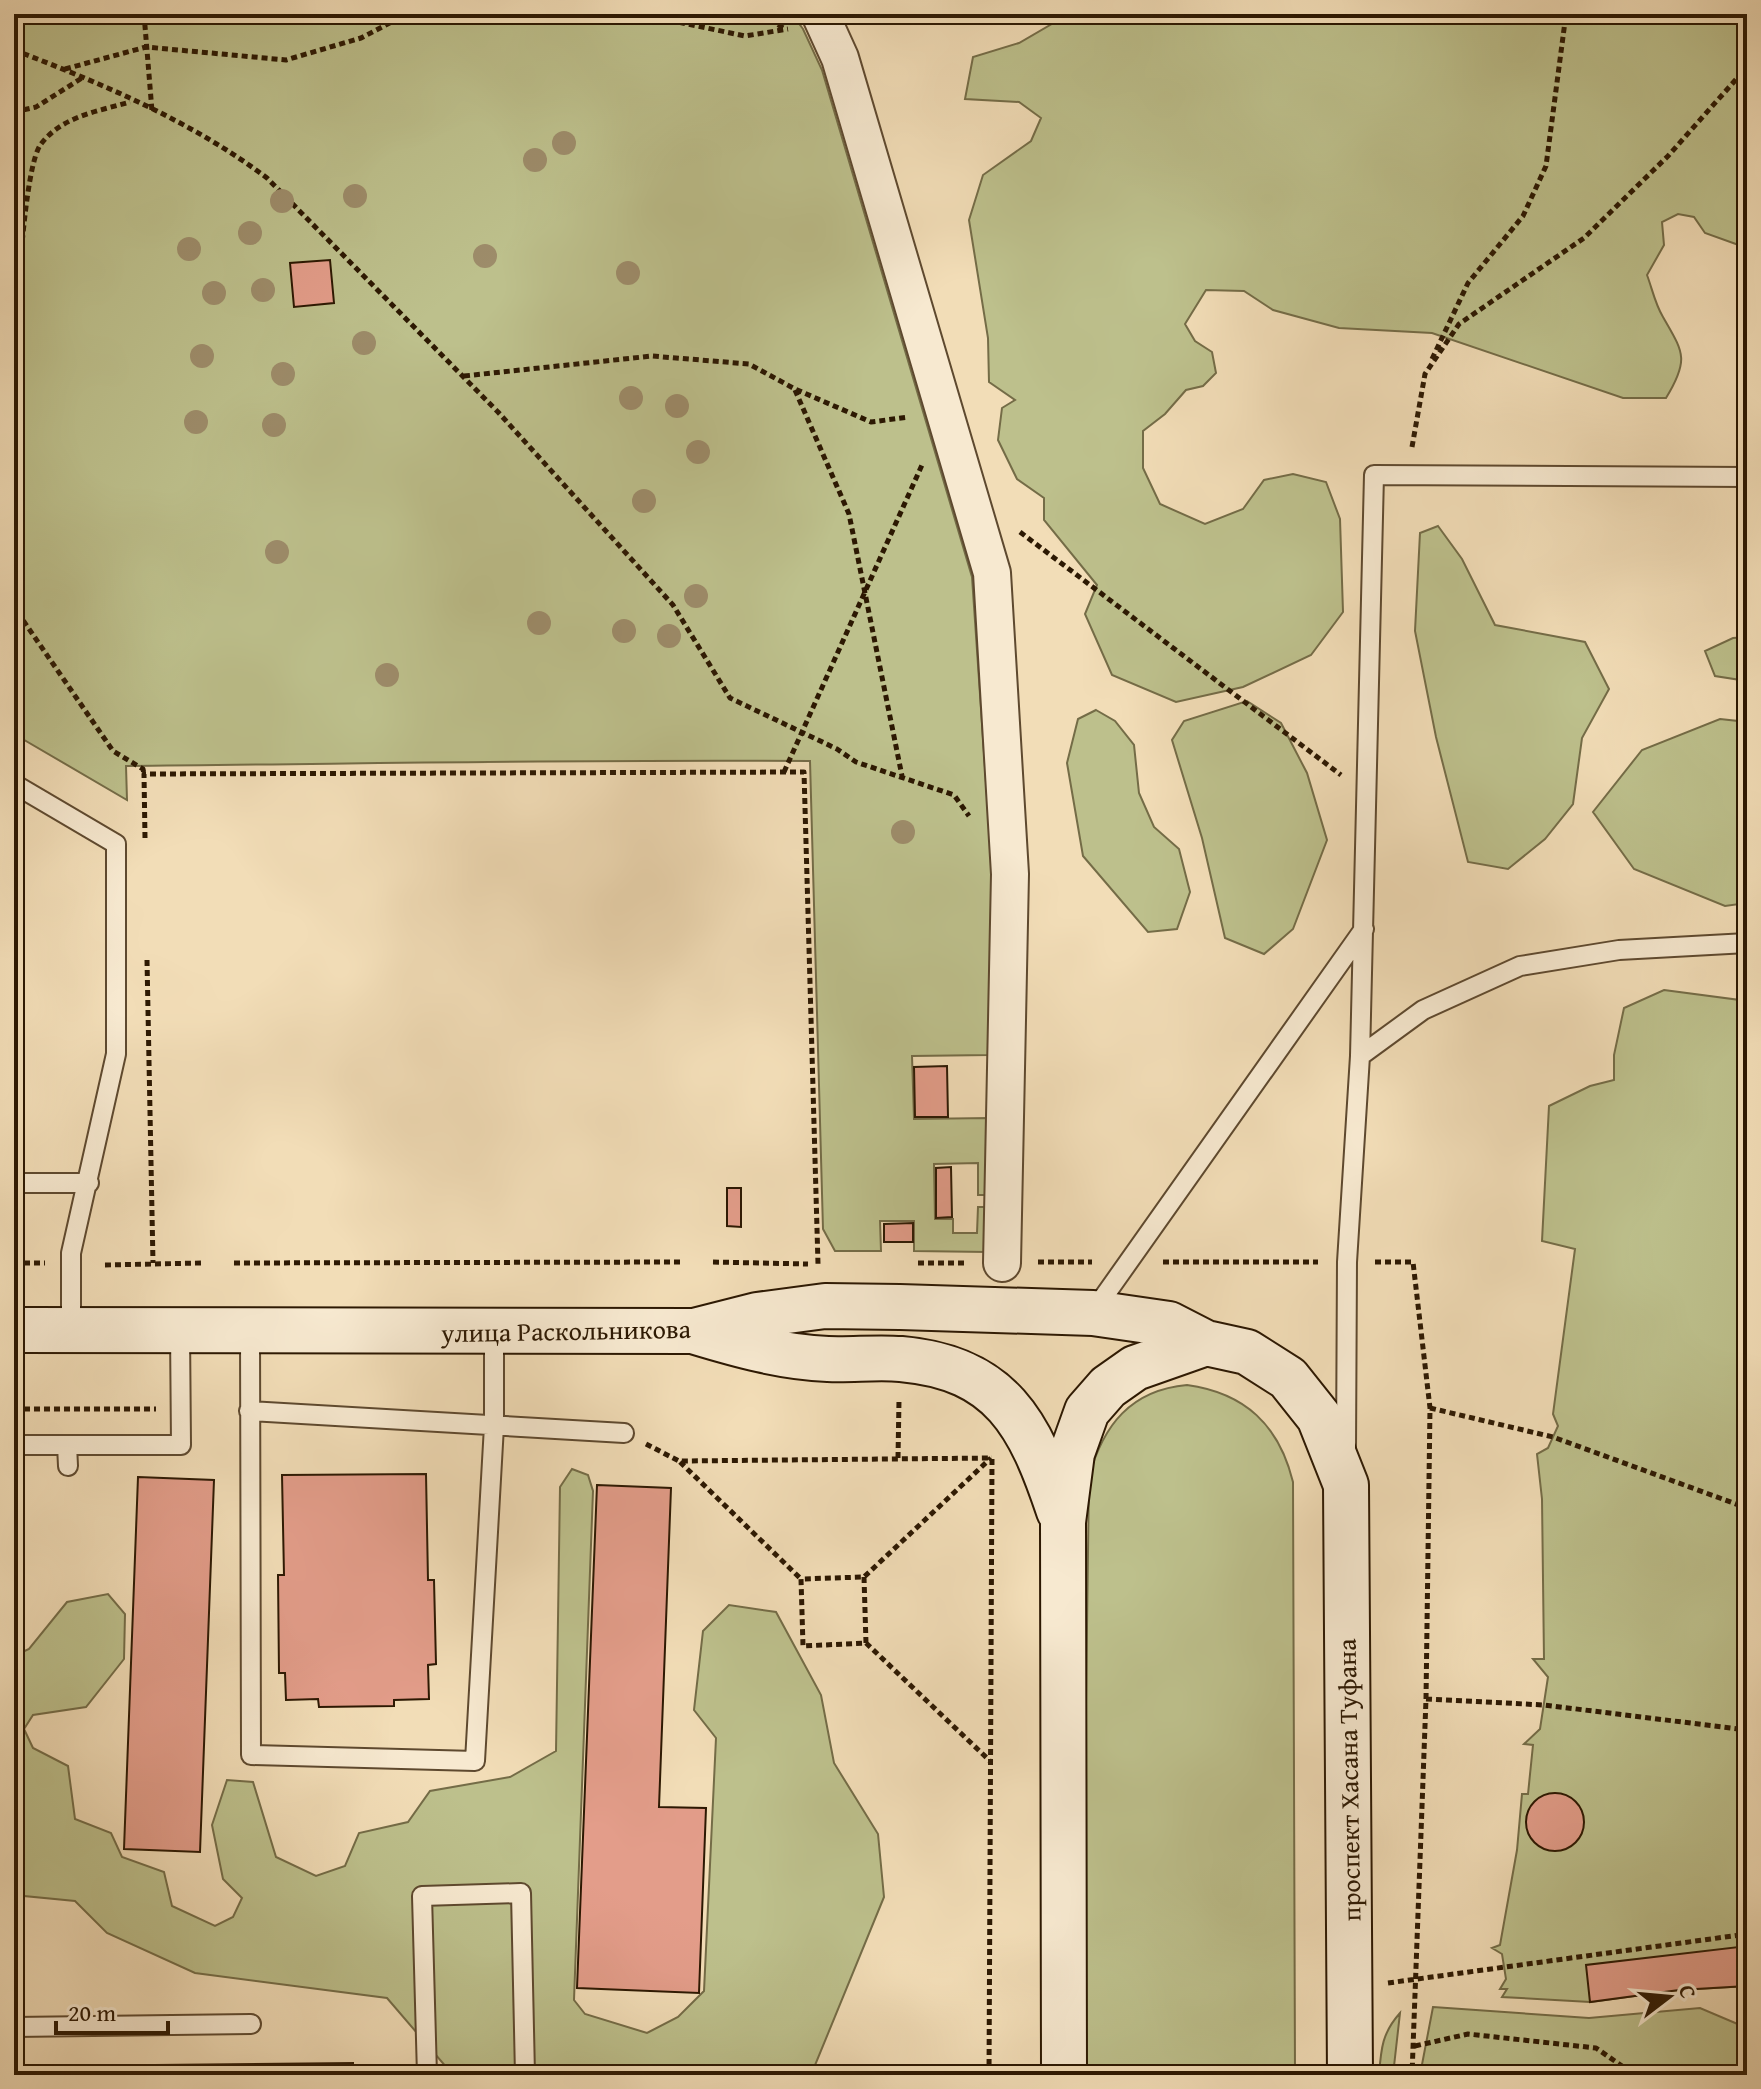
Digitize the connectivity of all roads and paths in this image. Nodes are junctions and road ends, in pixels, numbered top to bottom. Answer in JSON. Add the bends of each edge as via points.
{"nodes":[{"id":1,"x":144,"y":14,"type":"edge"},
{"id":2,"x":407,"y":14,"type":"edge"},
{"id":3,"x":640,"y":14,"type":"edge"},
{"id":4,"x":761,"y":14,"type":"edge"},
{"id":5,"x":1566,"y":14,"type":"edge"},
{"id":6,"x":824,"y":15,"type":"edge"},
{"id":7,"x":785,"y":30,"type":"junction"},
{"id":8,"x":146,"y":47,"type":"junction"},
{"id":9,"x":14,"y":50,"type":"edge"},
{"id":10,"x":1747,"y":67,"type":"edge"},
{"id":11,"x":64,"y":69,"type":"junction"},
{"id":12,"x":82,"y":78,"type":"junction"},
{"id":13,"x":131,"y":101,"type":"junction"},
{"id":14,"x":152,"y":111,"type":"junction"},
{"id":15,"x":14,"y":112,"type":"edge"},
{"id":16,"x":14,"y":341,"type":"edge"},
{"id":17,"x":1425,"y":374,"type":"junction"},
{"id":18,"x":464,"y":376,"type":"junction"},
{"id":19,"x":795,"y":389,"type":"junction"},
{"id":20,"x":946,"y":413,"type":"junction"},
{"id":21,"x":1407,"y":476,"type":"junction"},
{"id":22,"x":1747,"y":477,"type":"edge"},
{"id":23,"x":1018,"y":531,"type":"dead end"},
{"id":24,"x":14,"y":583,"type":"edge"},
{"id":25,"x":864,"y":594,"type":"junction"},
{"id":26,"x":802,"y":732,"type":"junction"},
{"id":27,"x":784,"y":772,"type":"junction"},
{"id":28,"x":144,"y":774,"type":"junction"},
{"id":29,"x":902,"y":776,"type":"junction"},
{"id":30,"x":14,"y":784,"type":"edge"},
{"id":31,"x":1367,"y":795,"type":"junction"},
{"id":32,"x":146,"y":853,"type":"dead end"},
{"id":33,"x":1010,"y":874,"type":"junction"},
{"id":34,"x":1364,"y":929,"type":"junction"},
{"id":35,"x":1747,"y":943,"type":"edge"},
{"id":36,"x":147,"y":948,"type":"dead end"},
{"id":37,"x":1360,"y":1056,"type":"junction"},
{"id":38,"x":14,"y":1183,"type":"edge"},
{"id":39,"x":89,"y":1183,"type":"junction"},
{"id":40,"x":681,"y":1262,"type":"dead end"},
{"id":41,"x":1150,"y":1262,"type":"dead end"},
{"id":42,"x":1318,"y":1262,"type":"dead end"},
{"id":43,"x":1375,"y":1262,"type":"dead end"},
{"id":44,"x":14,"y":1263,"type":"edge"},
{"id":45,"x":153,"y":1263,"type":"junction"},
{"id":46,"x":201,"y":1263,"type":"dead end"},
{"id":47,"x":234,"y":1263,"type":"dead end"},
{"id":48,"x":1002,"y":1263,"type":"dead end"},
{"id":49,"x":53,"y":1264,"type":"dead end"},
{"id":50,"x":818,"y":1264,"type":"dead end"},
{"id":51,"x":105,"y":1265,"type":"dead end"},
{"id":52,"x":1093,"y":1313,"type":"junction"},
{"id":53,"x":14,"y":1330,"type":"edge"},
{"id":54,"x":71,"y":1330,"type":"junction"},
{"id":55,"x":180,"y":1331,"type":"junction"},
{"id":56,"x":250,"y":1331,"type":"junction"},
{"id":57,"x":694,"y":1331,"type":"junction"},
{"id":58,"x":494,"y":1333,"type":"junction"},
{"id":59,"x":1206,"y":1343,"type":"junction"},
{"id":60,"x":899,"y":1395,"type":"dead end"},
{"id":61,"x":1430,"y":1408,"type":"junction"},
{"id":62,"x":14,"y":1409,"type":"edge"},
{"id":63,"x":181,"y":1409,"type":"junction"},
{"id":64,"x":249,"y":1411,"type":"junction"},
{"id":65,"x":494,"y":1426,"type":"junction"},
{"id":66,"x":624,"y":1433,"type":"joint"},
{"id":67,"x":14,"y":1445,"type":"edge"},
{"id":68,"x":67,"y":1445,"type":"junction"},
{"id":69,"x":898,"y":1458,"type":"junction"},
{"id":70,"x":992,"y":1458,"type":"junction"},
{"id":71,"x":679,"y":1461,"type":"junction"},
{"id":72,"x":68,"y":1466,"type":"dead end"},
{"id":73,"x":1346,"y":1485,"type":"junction"},
{"id":74,"x":1747,"y":1508,"type":"edge"},
{"id":75,"x":1063,"y":1522,"type":"junction"},
{"id":76,"x":864,"y":1577,"type":"junction"},
{"id":77,"x":801,"y":1579,"type":"junction"},
{"id":78,"x":866,"y":1643,"type":"junction"},
{"id":79,"x":1426,"y":1699,"type":"junction"},
{"id":80,"x":1747,"y":1730,"type":"edge"},
{"id":81,"x":990,"y":1762,"type":"junction"},
{"id":82,"x":1747,"y":1934,"type":"edge"},
{"id":83,"x":1418,"y":1979,"type":"junction"},
{"id":84,"x":1351,"y":1987,"type":"junction"},
{"id":85,"x":251,"y":2024,"type":"dead end"},
{"id":86,"x":14,"y":2027,"type":"edge"},
{"id":87,"x":1415,"y":2046,"type":"junction"},
{"id":88,"x":427,"y":2075,"type":"edge"},
{"id":89,"x":525,"y":2075,"type":"edge"},
{"id":90,"x":989,"y":2075,"type":"edge"},
{"id":91,"x":1064,"y":2075,"type":"edge"},
{"id":92,"x":1350,"y":2075,"type":"edge"},
{"id":93,"x":1412,"y":2075,"type":"edge"},
{"id":94,"x":1635,"y":2075,"type":"edge"}],
"edges":[{"from":1,"to":8,"type":"path"},
{"from":2,"to":8,"type":"path","via":[[361,38],[286,60]]},
{"from":3,"to":7,"type":"path","via":[[745,36]]},
{"from":4,"to":7,"type":"path"},
{"from":5,"to":17,"type":"path","via":[[1546,166],[1523,216],[1468,283]]},
{"from":6,"to":7,"type":"path"},
{"from":6,"to":20,"type":"street"},
{"from":8,"to":11,"type":"path"},
{"from":8,"to":14,"type":"path"},
{"from":9,"to":11,"type":"path"},
{"from":10,"to":17,"type":"path","via":[[1668,156],[1584,238],[1459,324]]},
{"from":11,"to":12,"type":"path"},
{"from":12,"to":13,"type":"path"},
{"from":12,"to":15,"type":"path","via":[[36,107]]},
{"from":13,"to":14,"type":"path"},
{"from":13,"to":16,"type":"path","via":[[68,120],[40,145],[30,177]]},
{"from":14,"to":18,"type":"path","via":[[227,147],[267,178]]},
{"from":17,"to":21,"type":"path"},
{"from":18,"to":19,"type":"path","via":[[652,356],[749,364]]},
{"from":18,"to":26,"type":"path","via":[[673,605],[730,698]]},
{"from":19,"to":20,"type":"path","via":[[871,422]]},
{"from":19,"to":25,"type":"path","via":[[849,514]]},
{"from":20,"to":25,"type":"path"},
{"from":20,"to":33,"type":"street","via":[[992,573]]},
{"from":21,"to":22,"type":"lane"},
{"from":21,"to":31,"type":"lane","via":[[1374,475]]},
{"from":23,"to":31,"type":"path"},
{"from":24,"to":28,"type":"path","via":[[16,610],[113,751]]},
{"from":25,"to":26,"type":"path"},
{"from":25,"to":29,"type":"path"},
{"from":26,"to":27,"type":"path"},
{"from":26,"to":29,"type":"path","via":[[856,762]]},
{"from":27,"to":28,"type":"path"},
{"from":27,"to":50,"type":"path","via":[[804,772]]},
{"from":28,"to":32,"type":"path"},
{"from":29,"to":33,"type":"path","via":[[954,795]]},
{"from":30,"to":39,"type":"lane","via":[[116,844],[116,1054]]},
{"from":31,"to":34,"type":"lane"},
{"from":33,"to":48,"type":"street"},
{"from":34,"to":37,"type":"lane"},
{"from":34,"to":52,"type":"lane"},
{"from":35,"to":37,"type":"lane","via":[[1619,950],[1520,966],[1423,1010]]},
{"from":36,"to":45,"type":"path"},
{"from":37,"to":73,"type":"lane","via":[[1347,1262]]},
{"from":38,"to":39,"type":"lane"},
{"from":39,"to":54,"type":"lane","via":[[71,1253]]},
{"from":40,"to":47,"type":"path"},
{"from":41,"to":42,"type":"path"},
{"from":43,"to":61,"type":"path","via":[[1413,1262]]},
{"from":44,"to":49,"type":"path"},
{"from":45,"to":46,"type":"path"},
{"from":45,"to":51,"type":"path"},
{"from":52,"to":57,"type":"street","name":"улица Раскольникова","via":[[825,1306]]},
{"from":52,"to":59,"type":"street","name":"улица Раскольникова","via":[[1169,1324]]},
{"from":53,"to":54,"type":"street","name":"улица Раскольникова"},
{"from":54,"to":55,"type":"street","name":"улица Раскольникова"},
{"from":55,"to":56,"type":"street","name":"улица Раскольникова"},
{"from":55,"to":63,"type":"lane"},
{"from":56,"to":58,"type":"street","name":"улица Раскольникова"},
{"from":56,"to":64,"type":"lane"},
{"from":57,"to":58,"type":"street","name":"улица Раскольникова"},
{"from":57,"to":75,"type":"street","via":[[756,1350],[825,1359],[899,1358],[969,1374],[1024,1422]]},
{"from":58,"to":65,"type":"lane"},
{"from":59,"to":73,"type":"street","name":"улица Раскольникова","via":[[1247,1352],[1288,1378],[1319,1417]]},
{"from":59,"to":75,"type":"street","via":[[1135,1368],[1087,1411],[1072,1453]]},
{"from":60,"to":69,"type":"path"},
{"from":61,"to":74,"type":"path","via":[[1553,1437]]},
{"from":61,"to":79,"type":"path"},
{"from":62,"to":63,"type":"path"},
{"from":63,"to":68,"type":"lane","via":[[181,1445]]},
{"from":64,"to":65,"type":"lane"},
{"from":64,"to":65,"type":"lane","via":[[251,1755],[475,1761]]},
{"from":65,"to":66,"type":"lane"},
{"from":66,"to":71,"type":"path"},
{"from":67,"to":68,"type":"lane"},
{"from":68,"to":72,"type":"lane"},
{"from":69,"to":70,"type":"path"},
{"from":69,"to":71,"type":"path"},
{"from":70,"to":76,"type":"path"},
{"from":70,"to":81,"type":"path"},
{"from":71,"to":77,"type":"path"},
{"from":73,"to":84,"type":"street","name":"проспект Хасана Туфана"},
{"from":75,"to":91,"type":"street"},
{"from":76,"to":77,"type":"path"},
{"from":76,"to":78,"type":"path"},
{"from":77,"to":78,"type":"path","via":[[803,1646]]},
{"from":78,"to":81,"type":"path"},
{"from":79,"to":80,"type":"path","via":[[1544,1705]]},
{"from":79,"to":83,"type":"path"},
{"from":81,"to":90,"type":"path"},
{"from":82,"to":83,"type":"path"},
{"from":83,"to":84,"type":"path"},
{"from":83,"to":87,"type":"path"},
{"from":84,"to":92,"type":"street","name":"проспект Хасана Туфана"},
{"from":85,"to":86,"type":"lane"},
{"from":87,"to":93,"type":"path"},
{"from":87,"to":94,"type":"path","via":[[1468,2034],[1596,2048]]},
{"from":88,"to":89,"type":"lane","via":[[422,1896],[521,1893]]}]}
